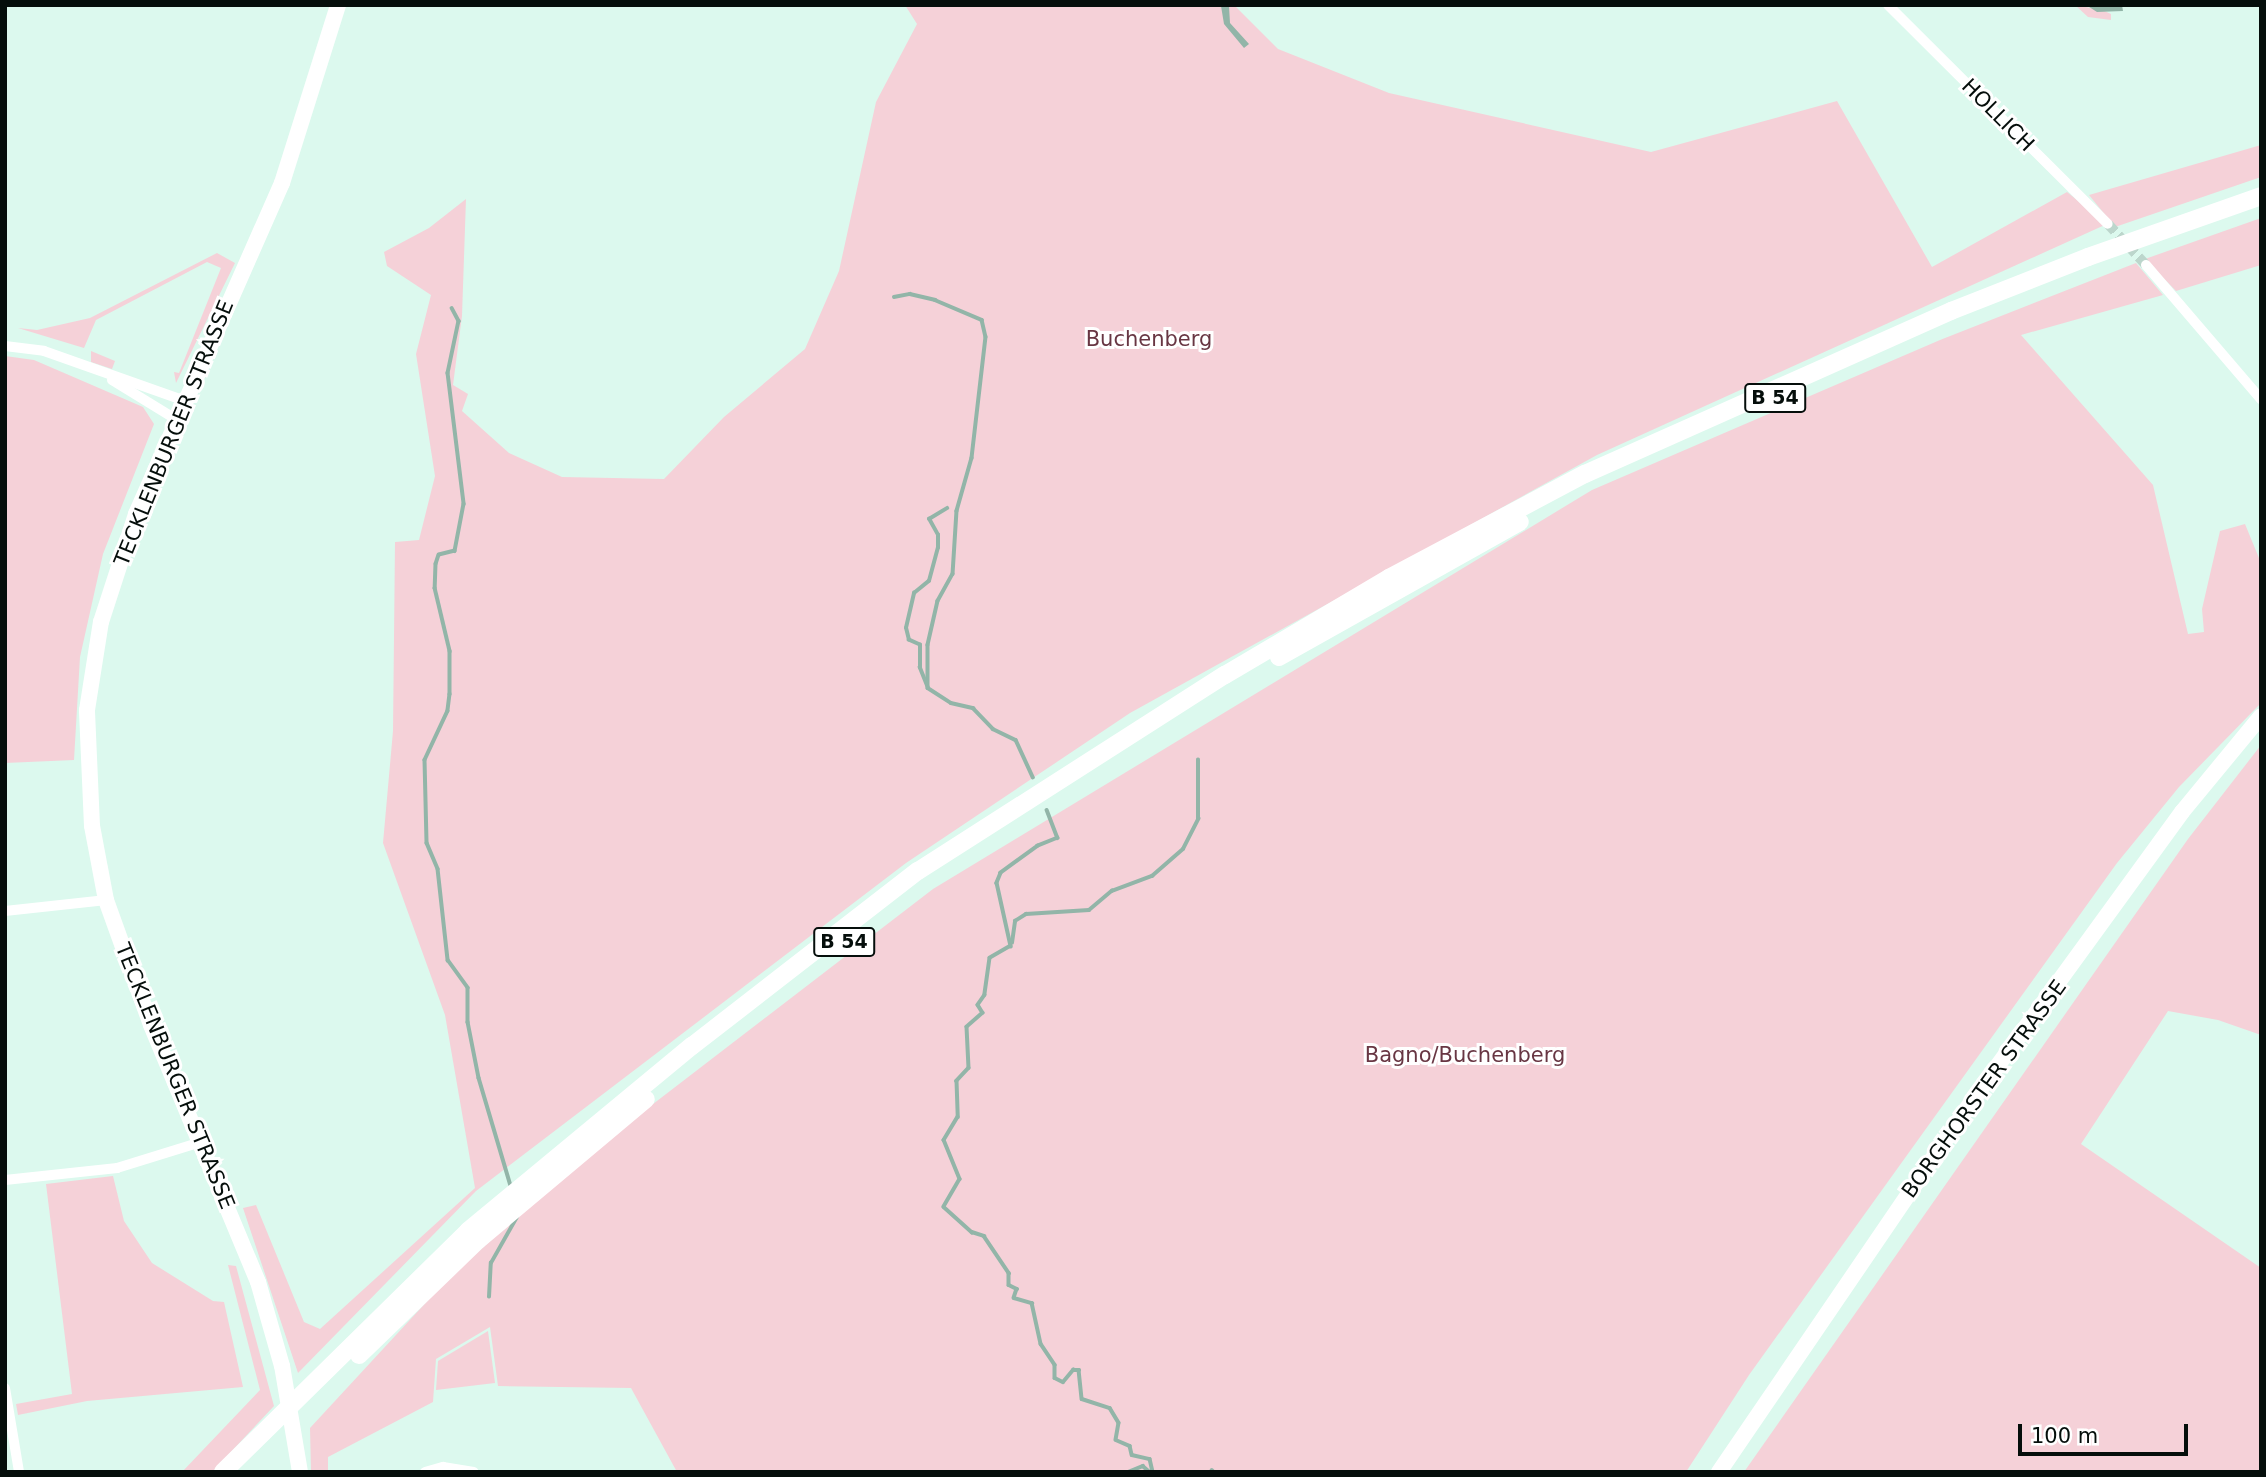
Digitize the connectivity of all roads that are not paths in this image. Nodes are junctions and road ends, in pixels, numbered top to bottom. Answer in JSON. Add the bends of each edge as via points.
{"nodes":[{"id":1,"x":338,"y":5,"type":"edge"},
{"id":2,"x":1888,"y":5,"type":"edge"},
{"id":3,"x":2261,"y":197,"type":"edge"},
{"id":4,"x":2261,"y":209,"type":"edge"},
{"id":5,"x":2108,"y":224,"type":"tunnel mouth"},
{"id":6,"x":2180,"y":230,"type":"junction"},
{"id":7,"x":2091,"y":262,"type":"junction"},
{"id":8,"x":2146,"y":265,"type":"tunnel mouth"},
{"id":9,"x":5,"y":346,"type":"edge"},
{"id":10,"x":101,"y":373,"type":"junction"},
{"id":11,"x":2261,"y":399,"type":"edge"},
{"id":12,"x":186,"y":401,"type":"junction"},
{"id":13,"x":177,"y":420,"type":"junction"},
{"id":14,"x":2261,"y":716,"type":"edge"},
{"id":15,"x":106,"y":900,"type":"junction"},
{"id":16,"x":5,"y":911,"type":"edge"},
{"id":17,"x":201,"y":1142,"type":"junction"},
{"id":18,"x":5,"y":1180,"type":"edge"},
{"id":19,"x":5,"y":1388,"type":"edge"},
{"id":20,"x":300,"y":1467,"type":"edge"},
{"id":21,"x":19,"y":1472,"type":"edge"},
{"id":22,"x":223,"y":1472,"type":"edge"},
{"id":23,"x":238,"y":1472,"type":"edge"},
{"id":24,"x":425,"y":1472,"type":"edge"},
{"id":25,"x":474,"y":1472,"type":"edge"},
{"id":26,"x":1719,"y":1472,"type":"edge"}],
"edges":[{"from":1,"to":12,"type":"main road","name":"TECKLENBURGER STRASSE","via":[[282,183]]},
{"from":2,"to":5,"type":"street","name":"HOLLICH"},
{"from":3,"to":6,"type":"highway","number":"B 54"},
{"from":4,"to":6,"type":"highway","number":"B 54"},
{"from":6,"to":7,"type":"highway","number":"B 54"},
{"from":7,"to":22,"type":"highway","number":"B 54","via":[[1837,358],[1585,474],[1389,578],[1225,675],[918,871],[692,1046],[468,1231]]},
{"from":7,"to":23,"type":"highway","number":"B 54","via":[[1843,367],[1588,484],[1230,684],[925,879],[699,1054],[478,1240]]},
{"from":8,"to":11,"type":"street"},
{"from":9,"to":10,"type":"street","via":[[44,351]]},
{"from":10,"to":12,"type":"street"},
{"from":10,"to":13,"type":"street"},
{"from":12,"to":13,"type":"main road","name":"TECKLENBURGER STRASSE"},
{"from":13,"to":15,"type":"main road","name":"TECKLENBURGER STRASSE","via":[[136,514],[101,622],[87,710],[91,814]]},
{"from":14,"to":26,"type":"main road","name":"BORGHORSTER STRASSE","via":[[2182,812],[1972,1101]]},
{"from":15,"to":16,"type":"street"},
{"from":15,"to":17,"type":"main road","name":"TECKLENBURGER STRASSE","via":[[150,1025]]},
{"from":17,"to":18,"type":"street","via":[[117,1168]]},
{"from":17,"to":20,"type":"main road","name":"TECKLENBURGER STRASSE","via":[[258,1282],[282,1366]]},
{"from":19,"to":21,"type":"street"},
{"from":24,"to":25,"type":"street","via":[[443,1467]]}]}
